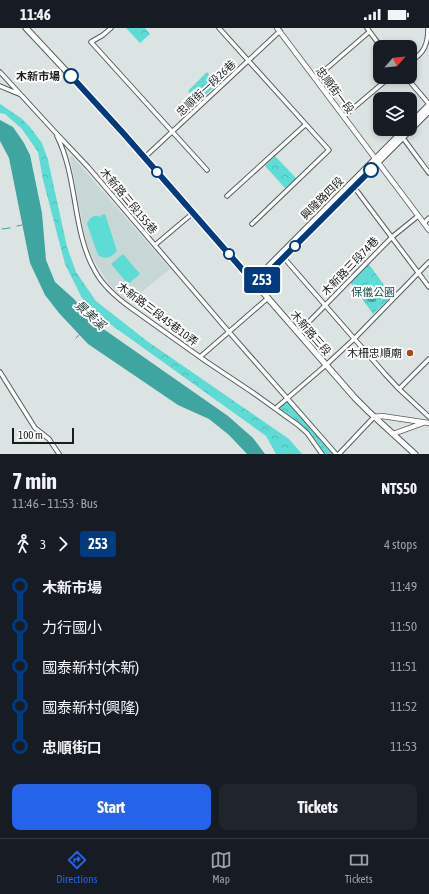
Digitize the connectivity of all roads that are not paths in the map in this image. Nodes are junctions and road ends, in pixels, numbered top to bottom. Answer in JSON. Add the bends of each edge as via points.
{"nodes":[{"id":1,"x":26,"y":28,"type":"edge"},
{"id":2,"x":111,"y":28,"type":"edge"},
{"id":3,"x":219,"y":28,"type":"edge"},
{"id":4,"x":367,"y":28,"type":"edge"},
{"id":5,"x":428,"y":28,"type":"edge"},
{"id":6,"x":279,"y":30,"type":"edge"},
{"id":7,"x":369,"y":32,"type":"junction"},
{"id":8,"x":375,"y":40,"type":"edge"},
{"id":9,"x":417,"y":56,"type":"edge"},
{"id":10,"x":248,"y":61,"type":"junction"},
{"id":11,"x":0,"y":72,"type":"edge"},
{"id":12,"x":314,"y":77,"type":"junction"},
{"id":13,"x":382,"y":84,"type":"edge"},
{"id":14,"x":412,"y":84,"type":"edge"},
{"id":15,"x":0,"y":86,"type":"edge"},
{"id":16,"x":22,"y":96,"type":"junction"},
{"id":17,"x":429,"y":104,"type":"edge"},
{"id":18,"x":429,"y":112,"type":"edge"},
{"id":19,"x":344,"y":116,"type":"junction"},
{"id":20,"x":417,"y":117,"type":"edge"},
{"id":21,"x":305,"y":125,"type":"junction"},
{"id":22,"x":54,"y":131,"type":"junction"},
{"id":23,"x":172,"y":131,"type":"junction"},
{"id":24,"x":396,"y":138,"type":"joint"},
{"id":25,"x":403,"y":138,"type":"junction"},
{"id":26,"x":145,"y":157,"type":"junction"},
{"id":27,"x":377,"y":161,"type":"junction"},
{"id":28,"x":207,"y":170,"type":"dead end"},
{"id":29,"x":429,"y":173,"type":"edge"},
{"id":30,"x":354,"y":187,"type":"junction"},
{"id":31,"x":227,"y":196,"type":"dead end"},
{"id":32,"x":193,"y":213,"type":"junction"},
{"id":33,"x":418,"y":216,"type":"junction"},
{"id":34,"x":429,"y":218,"type":"edge"},
{"id":35,"x":424,"y":223,"type":"junction"},
{"id":36,"x":252,"y":224,"type":"dead end"},
{"id":37,"x":429,"y":230,"type":"edge"},
{"id":38,"x":392,"y":237,"type":"junction"},
{"id":39,"x":154,"y":245,"type":"junction"},
{"id":40,"x":284,"y":258,"type":"junction"},
{"id":41,"x":429,"y":262,"type":"edge"},
{"id":42,"x":418,"y":272,"type":"junction"},
{"id":43,"x":255,"y":284,"type":"junction"},
{"id":44,"x":429,"y":287,"type":"edge"},
{"id":45,"x":268,"y":298,"type":"junction"},
{"id":46,"x":325,"y":305,"type":"junction"},
{"id":47,"x":229,"y":332,"type":"junction"},
{"id":48,"x":298,"y":333,"type":"junction"},
{"id":49,"x":354,"y":339,"type":"junction"},
{"id":50,"x":200,"y":357,"type":"junction"},
{"id":51,"x":429,"y":359,"type":"edge"},
{"id":52,"x":326,"y":365,"type":"junction"},
{"id":53,"x":0,"y":372,"type":"edge"},
{"id":54,"x":399,"y":389,"type":"junction"},
{"id":55,"x":288,"y":398,"type":"junction"},
{"id":56,"x":276,"y":408,"type":"junction"},
{"id":57,"x":374,"y":417,"type":"junction"},
{"id":58,"x":429,"y":418,"type":"edge"},
{"id":59,"x":427,"y":423,"type":"edge"},
{"id":60,"x":393,"y":434,"type":"junction"},
{"id":61,"x":59,"y":454,"type":"edge"},
{"id":62,"x":322,"y":454,"type":"edge"},
{"id":63,"x":337,"y":454,"type":"edge"},
{"id":64,"x":415,"y":454,"type":"edge"}],
"edges":[{"from":1,"to":26,"type":"main road","name":"木新路三段"},
{"from":2,"to":23,"type":"street","via":[[92,42]]},
{"from":3,"to":10,"type":"street"},
{"from":4,"to":7,"type":"street"},
{"from":5,"to":9,"type":"street","via":[[427,43]]},
{"from":6,"to":10,"type":"street","name":"忠順街一段26巷"},
{"from":6,"to":12,"type":"street","name":"忠順街一段"},
{"from":7,"to":8,"type":"street"},
{"from":7,"to":12,"type":"street"},
{"from":10,"to":21,"type":"street"},
{"from":10,"to":23,"type":"street","name":"忠順街一段26巷"},
{"from":11,"to":16,"type":"street","name":"木新路三段155巷"},
{"from":12,"to":19,"type":"street","name":"忠順街一段"},
{"from":13,"to":19,"type":"street"},
{"from":14,"to":17,"type":"street"},
{"from":15,"to":16,"type":"street"},
{"from":16,"to":22,"type":"street","name":"木新路三段155巷"},
{"from":17,"to":20,"type":"main road"},
{"from":18,"to":25,"type":"main road","name":"興隆路四段"},
{"from":19,"to":27,"type":"street","name":"忠順街一段"},
{"from":21,"to":31,"type":"street"},
{"from":21,"to":36,"type":"street","via":[[329,150]]},
{"from":22,"to":39,"type":"street","name":"木新路三段155巷"},
{"from":22,"to":50,"type":"street","name":"木新路三段45巷10弄","via":[[65,154],[84,247],[95,272],[122,301]]},
{"from":23,"to":26,"type":"street","name":"忠順街一段26巷"},
{"from":23,"to":28,"type":"street"},
{"from":24,"to":25,"type":"street"},
{"from":24,"to":27,"type":"main road","name":"興隆路四段"},
{"from":25,"to":27,"type":"main road","name":"興隆路四段"},
{"from":25,"to":29,"type":"street"},
{"from":26,"to":32,"type":"main road","name":"木新路三段"},
{"from":27,"to":30,"type":"main road","name":"興隆路四段"},
{"from":27,"to":33,"type":"street","name":"忠順街一段"},
{"from":27,"to":43,"type":"main road","name":"興隆路四段"},
{"from":30,"to":38,"type":"street"},
{"from":30,"to":40,"type":"main road","name":"興隆路四段"},
{"from":32,"to":39,"type":"street","name":"木新路三段155巷"},
{"from":32,"to":43,"type":"main road","name":"木新路三段"},
{"from":33,"to":35,"type":"street","name":"忠順街一段"},
{"from":33,"to":38,"type":"street","name":"木新路三段74巷"},
{"from":34,"to":35,"type":"street"},
{"from":35,"to":37,"type":"street","name":"忠順街一段"},
{"from":38,"to":42,"type":"street"},
{"from":38,"to":46,"type":"street","name":"木新路三段74巷"},
{"from":39,"to":47,"type":"street"},
{"from":40,"to":43,"type":"main road","name":"興隆路四段"},
{"from":40,"to":46,"type":"street"},
{"from":41,"to":42,"type":"street"},
{"from":42,"to":44,"type":"street"},
{"from":42,"to":49,"type":"street"},
{"from":43,"to":45,"type":"main road","name":"木新路三段"},
{"from":45,"to":47,"type":"street"},
{"from":45,"to":48,"type":"main road","name":"木新路三段"},
{"from":46,"to":48,"type":"street","name":"木新路三段74巷"},
{"from":46,"to":49,"type":"street"},
{"from":47,"to":50,"type":"street"},
{"from":47,"to":55,"type":"street"},
{"from":48,"to":52,"type":"main road","name":"木新路三段"},
{"from":49,"to":52,"type":"street"},
{"from":49,"to":54,"type":"street"},
{"from":50,"to":56,"type":"street","name":"木新路三段45巷10弄"},
{"from":51,"to":54,"type":"street"},
{"from":52,"to":55,"type":"street"},
{"from":52,"to":57,"type":"main road","name":"木新路三段"},
{"from":53,"to":61,"type":"street","via":[[35,428],[49,439]]},
{"from":54,"to":58,"type":"street"},
{"from":55,"to":56,"type":"street"},
{"from":55,"to":63,"type":"street"},
{"from":56,"to":62,"type":"street","name":"木新路三段45巷10弄","via":[[307,433]]},
{"from":57,"to":59,"type":"street"},
{"from":57,"to":60,"type":"main road","name":"木新路三段"},
{"from":57,"to":63,"type":"street"},
{"from":59,"to":60,"type":"street"},
{"from":60,"to":64,"type":"main road","name":"木新路三段"}]}
